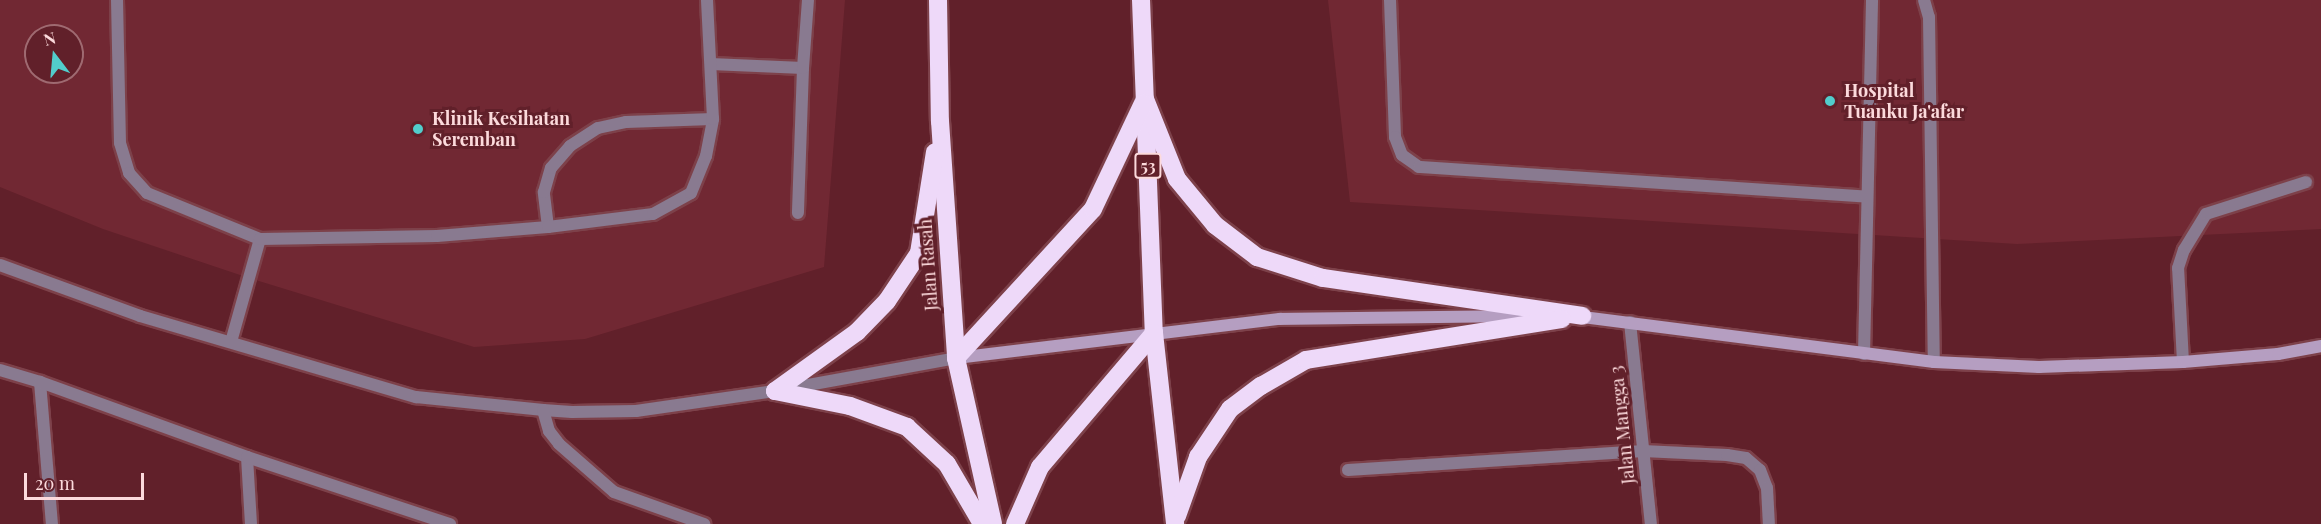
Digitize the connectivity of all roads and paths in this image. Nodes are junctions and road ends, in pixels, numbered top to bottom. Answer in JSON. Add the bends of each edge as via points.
{"nodes":[{"id":1,"x":117,"y":0,"type":"edge"},
{"id":2,"x":707,"y":0,"type":"edge"},
{"id":3,"x":808,"y":0,"type":"edge"},
{"id":4,"x":938,"y":0,"type":"edge"},
{"id":5,"x":1141,"y":0,"type":"edge"},
{"id":6,"x":1390,"y":0,"type":"edge"},
{"id":7,"x":1872,"y":0,"type":"edge"},
{"id":8,"x":1924,"y":0,"type":"edge"},
{"id":9,"x":711,"y":64,"type":"junction"},
{"id":10,"x":804,"y":68,"type":"junction"},
{"id":11,"x":1145,"y":99,"type":"junction"},
{"id":12,"x":713,"y":119,"type":"junction"},
{"id":13,"x":939,"y":121,"type":"junction"},
{"id":14,"x":2306,"y":182,"type":"dead end"},
{"id":15,"x":1866,"y":197,"type":"junction"},
{"id":16,"x":798,"y":213,"type":"dead end"},
{"id":17,"x":548,"y":227,"type":"junction"},
{"id":18,"x":260,"y":239,"type":"junction"},
{"id":19,"x":0,"y":265,"type":"edge"},
{"id":20,"x":1582,"y":316,"type":"junction"},
{"id":21,"x":1630,"y":322,"type":"junction"},
{"id":22,"x":1154,"y":333,"type":"junction"},
{"id":23,"x":231,"y":342,"type":"junction"},
{"id":24,"x":2321,"y":346,"type":"edge"},
{"id":25,"x":1864,"y":354,"type":"junction"},
{"id":26,"x":956,"y":358,"type":"junction"},
{"id":27,"x":1934,"y":362,"type":"junction"},
{"id":28,"x":2183,"y":362,"type":"junction"},
{"id":29,"x":0,"y":370,"type":"edge"},
{"id":30,"x":40,"y":382,"type":"junction"},
{"id":31,"x":775,"y":391,"type":"junction"},
{"id":32,"x":543,"y":410,"type":"junction"},
{"id":33,"x":1643,"y":451,"type":"junction"},
{"id":34,"x":247,"y":457,"type":"junction"},
{"id":35,"x":1348,"y":470,"type":"dead end"},
{"id":36,"x":422,"y":519,"type":"edge"},
{"id":37,"x":1175,"y":523,"type":"edge"},
{"id":38,"x":52,"y":524,"type":"edge"},
{"id":39,"x":251,"y":524,"type":"edge"},
{"id":40,"x":450,"y":524,"type":"edge"},
{"id":41,"x":704,"y":524,"type":"edge"},
{"id":42,"x":982,"y":524,"type":"edge"},
{"id":43,"x":993,"y":524,"type":"edge"},
{"id":44,"x":1015,"y":524,"type":"edge"},
{"id":45,"x":1651,"y":524,"type":"edge"},
{"id":46,"x":1769,"y":524,"type":"edge"}],
"edges":[{"from":1,"to":18,"type":"street","via":[[120,142],[129,173],[147,193]]},
{"from":2,"to":9,"type":"street"},
{"from":3,"to":10,"type":"street"},
{"from":4,"to":13,"type":"highway","name":"Jalan Rasah"},
{"from":5,"to":11,"type":"highway","number":"53"},
{"from":6,"to":15,"type":"street","via":[[1395,137],[1402,155],[1419,167]]},
{"from":7,"to":15,"type":"street"},
{"from":8,"to":27,"type":"street","via":[[1929,16]]},
{"from":9,"to":10,"type":"street"},
{"from":9,"to":12,"type":"street"},
{"from":10,"to":16,"type":"street"},
{"from":11,"to":20,"type":"highway","via":[[1177,179],[1215,225],[1257,257],[1323,278]]},
{"from":11,"to":22,"type":"highway","number":"53"},
{"from":11,"to":26,"type":"highway","via":[[1093,209]]},
{"from":12,"to":17,"type":"street","via":[[706,156],[691,194],[653,214]]},
{"from":12,"to":17,"type":"street","via":[[626,122],[598,128],[570,146],[551,168],[544,192]]},
{"from":13,"to":26,"type":"highway","name":"Jalan Rasah"},
{"from":13,"to":31,"type":"highway","via":[[919,253],[887,301],[857,332]]},
{"from":14,"to":28,"type":"street","via":[[2206,214],[2178,268]]},
{"from":15,"to":25,"type":"street"},
{"from":17,"to":18,"type":"street","via":[[437,236]]},
{"from":18,"to":23,"type":"street"},
{"from":19,"to":23,"type":"street","via":[[140,316]]},
{"from":20,"to":21,"type":"street"},
{"from":20,"to":22,"type":"street","via":[[1280,319]]},
{"from":20,"to":37,"type":"highway","via":[[1306,360],[1261,386],[1230,410],[1198,457]]},
{"from":21,"to":25,"type":"street"},
{"from":21,"to":33,"type":"street","name":"Jalan Mangga 3"},
{"from":22,"to":26,"type":"street"},
{"from":22,"to":37,"type":"highway","number":"53"},
{"from":22,"to":44,"type":"highway","via":[[1040,467]]},
{"from":23,"to":32,"type":"street","via":[[416,397]]},
{"from":24,"to":28,"type":"street"},
{"from":25,"to":27,"type":"street"},
{"from":26,"to":31,"type":"street"},
{"from":26,"to":43,"type":"highway","name":"Jalan Rasah"},
{"from":27,"to":28,"type":"street","via":[[2039,367]]},
{"from":29,"to":30,"type":"street"},
{"from":30,"to":34,"type":"street"},
{"from":30,"to":38,"type":"street"},
{"from":31,"to":32,"type":"street","via":[[636,411]]},
{"from":31,"to":42,"type":"highway","via":[[850,406],[907,427],[947,464]]},
{"from":32,"to":41,"type":"street","via":[[549,431],[559,444],[614,492]]},
{"from":33,"to":35,"type":"street"},
{"from":33,"to":45,"type":"street","name":"Jalan Mangga 3"},
{"from":33,"to":46,"type":"street","via":[[1746,458],[1760,470],[1767,488]]},
{"from":34,"to":36,"type":"street"},
{"from":34,"to":39,"type":"street"},
{"from":36,"to":40,"type":"street"}]}
